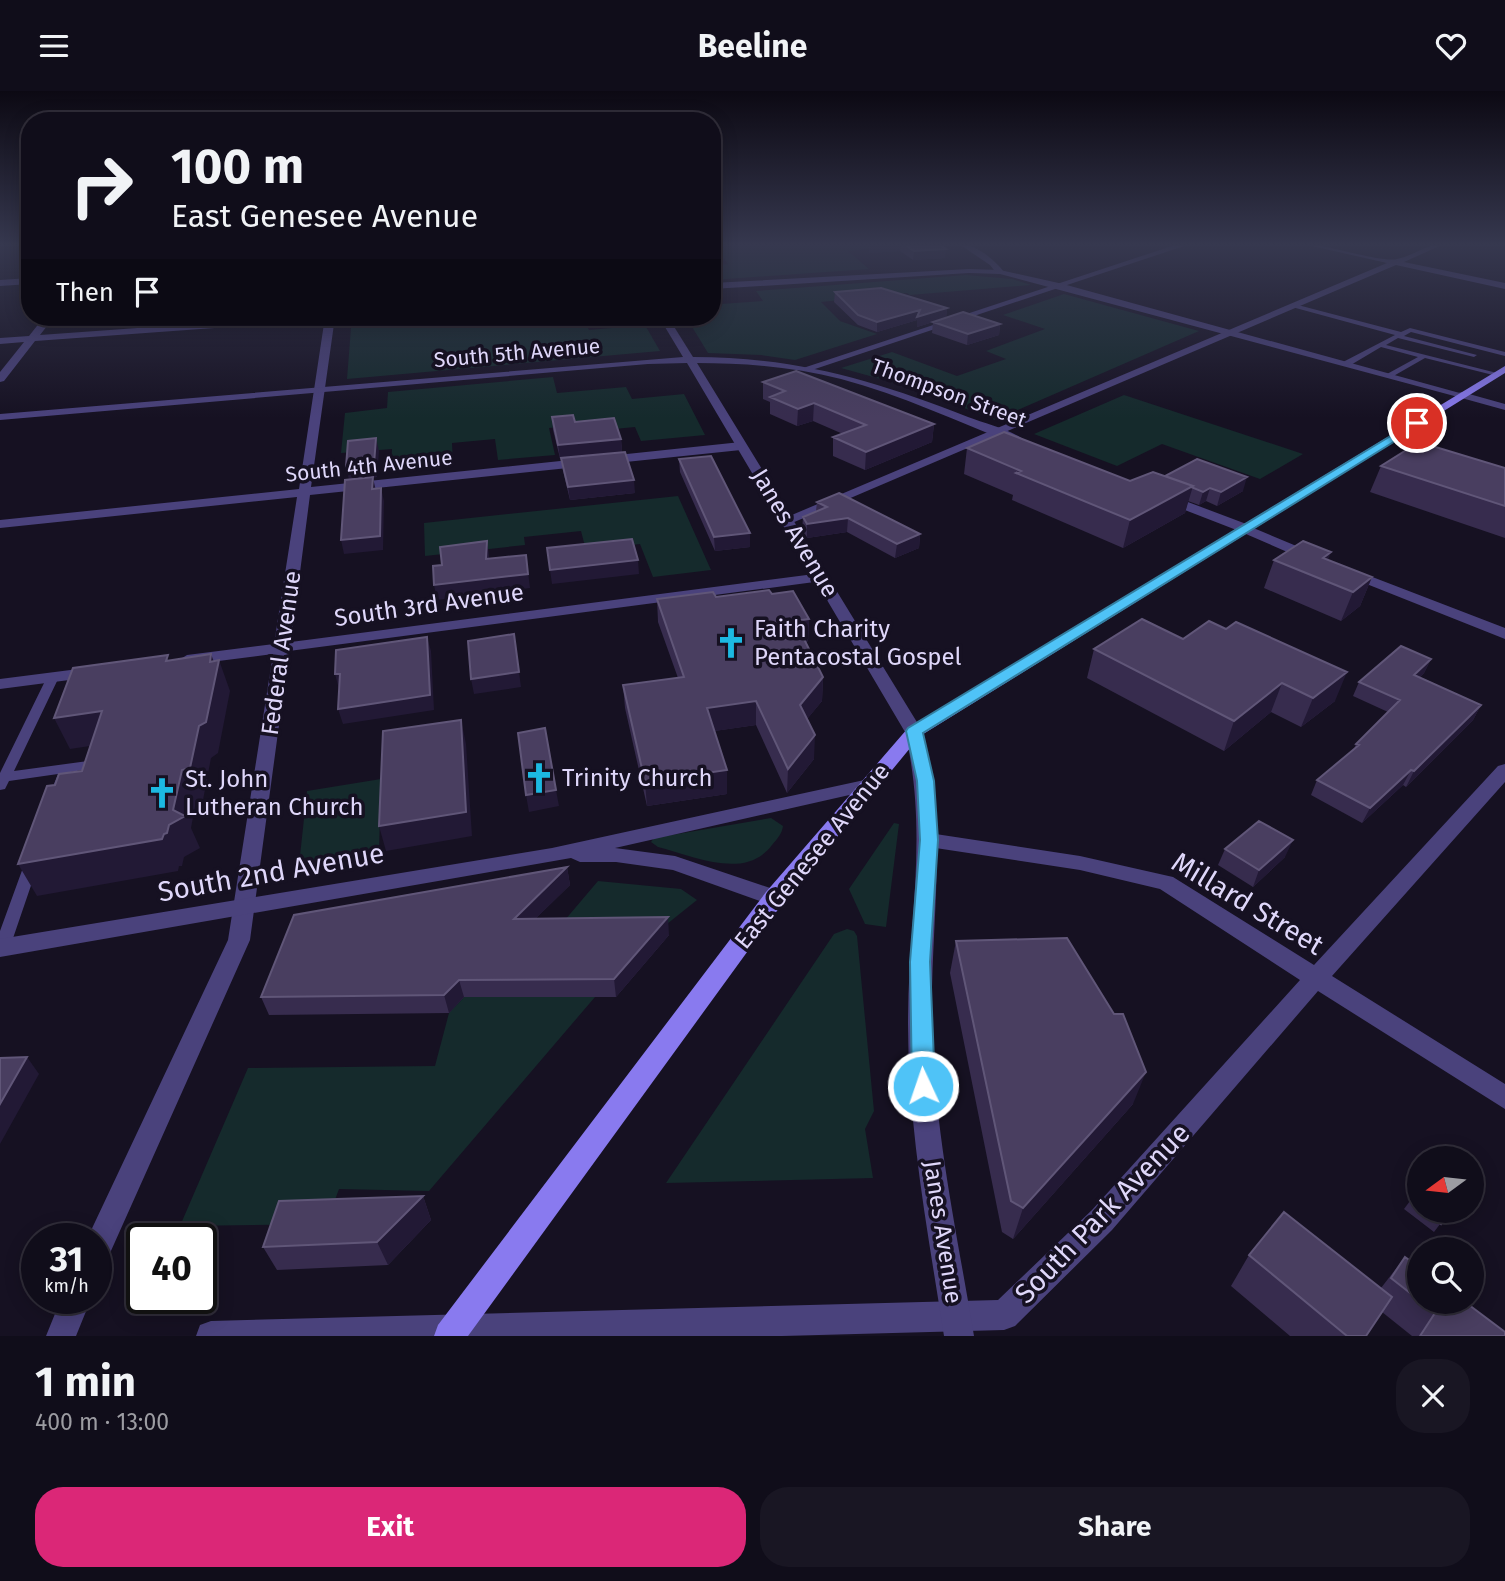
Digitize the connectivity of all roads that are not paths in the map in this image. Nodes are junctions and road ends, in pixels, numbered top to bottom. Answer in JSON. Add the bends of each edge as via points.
{"nodes":[{"id":1,"x":1011,"y":302,"type":"edge"},
{"id":2,"x":1119,"y":302,"type":"edge"},
{"id":3,"x":1303,"y":302,"type":"edge"},
{"id":4,"x":1294,"y":306,"type":"junction"},
{"id":5,"x":42,"y":326,"type":"edge"},
{"id":6,"x":201,"y":326,"type":"edge"},
{"id":7,"x":327,"y":326,"type":"edge"},
{"id":8,"x":670,"y":326,"type":"edge"},
{"id":9,"x":1232,"y":333,"type":"junction"},
{"id":10,"x":1398,"y":335,"type":"junction"},
{"id":11,"x":32,"y":338,"type":"junction"},
{"id":12,"x":0,"y":341,"type":"edge"},
{"id":13,"x":1380,"y":345,"type":"junction"},
{"id":14,"x":1505,"y":354,"type":"edge"},
{"id":15,"x":1424,"y":356,"type":"junction"},
{"id":16,"x":691,"y":360,"type":"junction"},
{"id":17,"x":1346,"y":364,"type":"junction"},
{"id":18,"x":805,"y":369,"type":"junction"},
{"id":19,"x":1501,"y":372,"type":"edge"},
{"id":20,"x":1390,"y":376,"type":"junction"},
{"id":21,"x":0,"y":379,"type":"edge"},
{"id":22,"x":320,"y":389,"type":"junction"},
{"id":23,"x":1462,"y":395,"type":"junction"},
{"id":24,"x":1505,"y":407,"type":"edge"},
{"id":25,"x":0,"y":417,"type":"edge"},
{"id":26,"x":997,"y":433,"type":"junction"},
{"id":27,"x":741,"y":446,"type":"junction"},
{"id":28,"x":1035,"y":447,"type":"edge"},
{"id":29,"x":1147,"y":490,"type":"edge"},
{"id":30,"x":304,"y":492,"type":"junction"},
{"id":31,"x":787,"y":520,"type":"junction"},
{"id":32,"x":0,"y":524,"type":"edge"},
{"id":33,"x":1244,"y":528,"type":"junction"},
{"id":34,"x":822,"y":577,"type":"junction"},
{"id":35,"x":1505,"y":634,"type":"edge"},
{"id":36,"x":283,"y":648,"type":"junction"},
{"id":37,"x":173,"y":662,"type":"edge"},
{"id":38,"x":106,"y":670,"type":"edge"},
{"id":39,"x":53,"y":677,"type":"junction"},
{"id":40,"x":0,"y":684,"type":"edge"},
{"id":41,"x":914,"y":731,"type":"junction"},
{"id":42,"x":88,"y":765,"type":"edge"},
{"id":43,"x":66,"y":768,"type":"junction"},
{"id":44,"x":1505,"y":770,"type":"edge"},
{"id":45,"x":2,"y":781,"type":"edge"},
{"id":46,"x":869,"y":785,"type":"junction"},
{"id":47,"x":52,"y":806,"type":"edge"},
{"id":48,"x":929,"y":840,"type":"junction"},
{"id":49,"x":552,"y":855,"type":"junction"},
{"id":50,"x":34,"y":856,"type":"edge"},
{"id":51,"x":774,"y":898,"type":"junction"},
{"id":52,"x":242,"y":907,"type":"junction"},
{"id":53,"x":1,"y":948,"type":"edge"},
{"id":54,"x":1315,"y":977,"type":"junction"},
{"id":55,"x":1505,"y":1098,"type":"edge"},
{"id":56,"x":109,"y":1223,"type":"edge"},
{"id":57,"x":70,"y":1314,"type":"edge"},
{"id":58,"x":958,"y":1327,"type":"edge"},
{"id":59,"x":452,"y":1332,"type":"edge"},
{"id":60,"x":61,"y":1336,"type":"edge"},
{"id":61,"x":211,"y":1336,"type":"edge"}],
"edges":[{"from":1,"to":18,"type":"street","name":"South 5th Avenue"},
{"from":2,"to":9,"type":"street"},
{"from":3,"to":4,"type":"street"},
{"from":4,"to":9,"type":"street"},
{"from":4,"to":10,"type":"lane"},
{"from":5,"to":11,"type":"street"},
{"from":6,"to":11,"type":"street"},
{"from":7,"to":22,"type":"street","name":"Federal Avenue"},
{"from":8,"to":16,"type":"street","name":"Janes Avenue"},
{"from":9,"to":17,"type":"street"},
{"from":9,"to":26,"type":"street"},
{"from":10,"to":13,"type":"lane"},
{"from":10,"to":14,"type":"lane","via":[[1410,330]]},
{"from":11,"to":12,"type":"street"},
{"from":11,"to":21,"type":"street"},
{"from":13,"to":15,"type":"lane"},
{"from":13,"to":17,"type":"lane"},
{"from":15,"to":19,"type":"lane"},
{"from":15,"to":20,"type":"lane"},
{"from":16,"to":18,"type":"street","name":"South 5th Avenue"},
{"from":16,"to":22,"type":"street","name":"South 5th Avenue"},
{"from":16,"to":27,"type":"street","name":"Janes Avenue"},
{"from":17,"to":20,"type":"street"},
{"from":18,"to":26,"type":"street","name":"Thompson Street","via":[[865,383]]},
{"from":19,"to":23,"type":"main road","name":"East Genesee Avenue"},
{"from":20,"to":23,"type":"street"},
{"from":22,"to":25,"type":"street","name":"South 5th Avenue"},
{"from":22,"to":30,"type":"street","name":"Federal Avenue"},
{"from":23,"to":24,"type":"street"},
{"from":23,"to":33,"type":"main road","name":"East Genesee Avenue"},
{"from":26,"to":28,"type":"street","name":"Thompson Street"},
{"from":26,"to":31,"type":"street"},
{"from":27,"to":30,"type":"street","name":"South 4th Avenue"},
{"from":27,"to":31,"type":"street","name":"Janes Avenue"},
{"from":29,"to":33,"type":"street"},
{"from":30,"to":32,"type":"street","name":"South 4th Avenue"},
{"from":30,"to":36,"type":"street","name":"Federal Avenue"},
{"from":31,"to":34,"type":"street","name":"Janes Avenue"},
{"from":33,"to":35,"type":"street"},
{"from":33,"to":41,"type":"main road","name":"East Genesee Avenue"},
{"from":34,"to":36,"type":"street","name":"South 3rd Avenue"},
{"from":34,"to":41,"type":"street","name":"Janes Avenue"},
{"from":36,"to":37,"type":"street","name":"South 3rd Avenue"},
{"from":36,"to":52,"type":"street","name":"Federal Avenue"},
{"from":38,"to":39,"type":"street"},
{"from":39,"to":40,"type":"street"},
{"from":39,"to":45,"type":"lane"},
{"from":41,"to":46,"type":"main road","name":"East Genesee Avenue"},
{"from":41,"to":48,"type":"street","name":"Janes Avenue","via":[[926,781]]},
{"from":42,"to":43,"type":"lane"},
{"from":43,"to":45,"type":"lane"},
{"from":43,"to":47,"type":"lane"},
{"from":44,"to":54,"type":"street","name":"South Park Avenue"},
{"from":46,"to":49,"type":"street","name":"South 2nd Avenue"},
{"from":46,"to":51,"type":"main road","name":"East Genesee Avenue"},
{"from":48,"to":54,"type":"street","name":"Millard Street","via":[[1080,863],[1166,883]]},
{"from":48,"to":58,"type":"street","name":"Janes Avenue","via":[[920,1027],[930,1151]]},
{"from":49,"to":51,"type":"street","name":"South 2nd Avenue","via":[[616,855],[676,863]]},
{"from":49,"to":52,"type":"street","name":"South 2nd Avenue"},
{"from":50,"to":53,"type":"lane"},
{"from":51,"to":59,"type":"main road","name":"East Genesee Avenue"},
{"from":52,"to":53,"type":"street","name":"South 2nd Avenue"},
{"from":52,"to":56,"type":"street","name":"Federal Avenue","via":[[239,940]]},
{"from":54,"to":55,"type":"street","name":"Millard Street"},
{"from":54,"to":58,"type":"street","name":"South Park Avenue","via":[[1055,1269],[1004,1315]]},
{"from":57,"to":60,"type":"street"},
{"from":58,"to":59,"type":"street","name":"South Park Avenue"},
{"from":59,"to":61,"type":"street","name":"South Park Avenue"}]}
